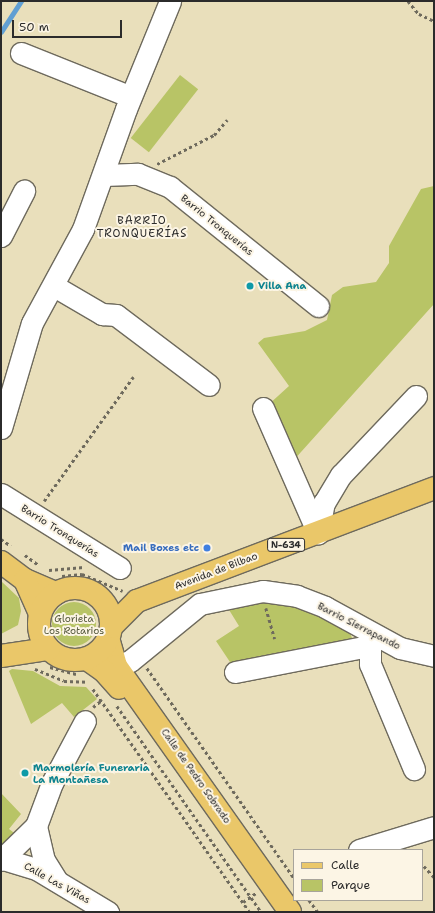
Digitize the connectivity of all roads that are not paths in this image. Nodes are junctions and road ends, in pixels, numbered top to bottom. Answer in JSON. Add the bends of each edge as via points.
{"nodes":[{"id":1,"x":170,"y":1,"type":"edge"},
{"id":2,"x":21,"y":54,"type":"dead end"},
{"id":3,"x":131,"y":97,"type":"junction"},
{"id":4,"x":104,"y":174,"type":"junction"},
{"id":5,"x":24,"y":191,"type":"dead end"},
{"id":6,"x":1,"y":236,"type":"edge"},
{"id":7,"x":54,"y":286,"type":"junction"},
{"id":8,"x":318,"y":306,"type":"dead end"},
{"id":9,"x":209,"y":386,"type":"dead end"},
{"id":10,"x":416,"y":396,"type":"dead end"},
{"id":11,"x":6,"y":402,"type":"edge"},
{"id":12,"x":263,"y":408,"type":"dead end"},
{"id":13,"x":1,"y":428,"type":"edge"},
{"id":14,"x":434,"y":488,"type":"edge"},
{"id":15,"x":1,"y":494,"type":"edge"},
{"id":16,"x":318,"y":533,"type":"junction"},
{"id":17,"x":11,"y":554,"type":"edge"},
{"id":18,"x":120,"y":568,"type":"dead end"},
{"id":19,"x":25,"y":580,"type":"junction"},
{"id":20,"x":55,"y":585,"type":"junction"},
{"id":21,"x":134,"y":597,"type":"junction"},
{"id":22,"x":102,"y":600,"type":"junction"},
{"id":23,"x":39,"y":619,"type":"junction"},
{"id":24,"x":110,"y":633,"type":"junction"},
{"id":25,"x":369,"y":639,"type":"junction"},
{"id":26,"x":3,"y":655,"type":"edge"},
{"id":27,"x":46,"y":656,"type":"junction"},
{"id":28,"x":434,"y":656,"type":"edge"},
{"id":29,"x":84,"y":666,"type":"junction"},
{"id":30,"x":116,"y":666,"type":"junction"},
{"id":31,"x":235,"y":672,"type":"dead end"},
{"id":32,"x":85,"y":721,"type":"dead end"},
{"id":33,"x":414,"y":769,"type":"dead end"},
{"id":34,"x":36,"y":826,"type":"junction"},
{"id":35,"x":434,"y":827,"type":"edge"},
{"id":36,"x":362,"y":849,"type":"edge"},
{"id":37,"x":2,"y":859,"type":"edge"},
{"id":38,"x":58,"y":882,"type":"junction"},
{"id":39,"x":282,"y":908,"type":"edge"},
{"id":40,"x":108,"y":912,"type":"edge"}],
"edges":[{"from":1,"to":3,"type":"street"},
{"from":2,"to":3,"type":"street"},
{"from":3,"to":4,"type":"street"},
{"from":4,"to":7,"type":"street","via":[[84,229]]},
{"from":4,"to":8,"type":"street","name":"Barrio Tronquerías","via":[[138,174],[170,187]]},
{"from":5,"to":6,"type":"street"},
{"from":7,"to":9,"type":"street","via":[[102,314],[116,315]]},
{"from":7,"to":11,"type":"street","via":[[24,343]]},
{"from":10,"to":16,"type":"street","via":[[341,475],[324,503]]},
{"from":11,"to":13,"type":"street"},
{"from":12,"to":16,"type":"street"},
{"from":14,"to":16,"type":"main road","name":"Avenida de Bilbao","number":"N-634"},
{"from":15,"to":18,"type":"street","name":"Barrio Tronquerías"},
{"from":16,"to":21,"type":"main road","name":"Avenida de Bilbao","number":"N-634"},
{"from":17,"to":19,"type":"main road"},
{"from":19,"to":20,"type":"main road"},
{"from":19,"to":23,"type":"main road"},
{"from":20,"to":22,"type":"main road","number":"N-634","via":[[80,588]]},
{"from":20,"to":23,"type":"main road"},
{"from":21,"to":22,"type":"main road","name":"Avenida de Bilbao","number":"N-634"},
{"from":21,"to":24,"type":"main road","name":"Avenida de Bilbao","number":"N-634"},
{"from":22,"to":24,"type":"main road"},
{"from":23,"to":26,"type":"main road"},
{"from":23,"to":27,"type":"main road"},
{"from":24,"to":29,"type":"main road","number":"N-634"},
{"from":24,"to":30,"type":"main road","name":"Calle de Pedro Sobrado"},
{"from":25,"to":28,"type":"street","name":"Barrio Sierrapando"},
{"from":25,"to":30,"type":"street","name":"Barrio Sierrapando","via":[[325,607],[298,596],[263,591],[200,604],[136,656]]},
{"from":25,"to":31,"type":"street"},
{"from":25,"to":33,"type":"street","via":[[376,680]]},
{"from":26,"to":27,"type":"main road"},
{"from":27,"to":29,"type":"main road"},
{"from":29,"to":39,"type":"main road","name":"Calle de Pedro Sobrado","via":[[118,687]]},
{"from":30,"to":39,"type":"main road","name":"Calle de Pedro Sobrado"},
{"from":32,"to":34,"type":"street","via":[[52,783]]},
{"from":34,"to":37,"type":"street"},
{"from":34,"to":38,"type":"street","via":[[44,860]]},
{"from":35,"to":36,"type":"street"},
{"from":37,"to":38,"type":"street","name":"Calle Las Viñas","via":[[25,864]]},
{"from":38,"to":40,"type":"street","name":"Calle Las Viñas"}]}
